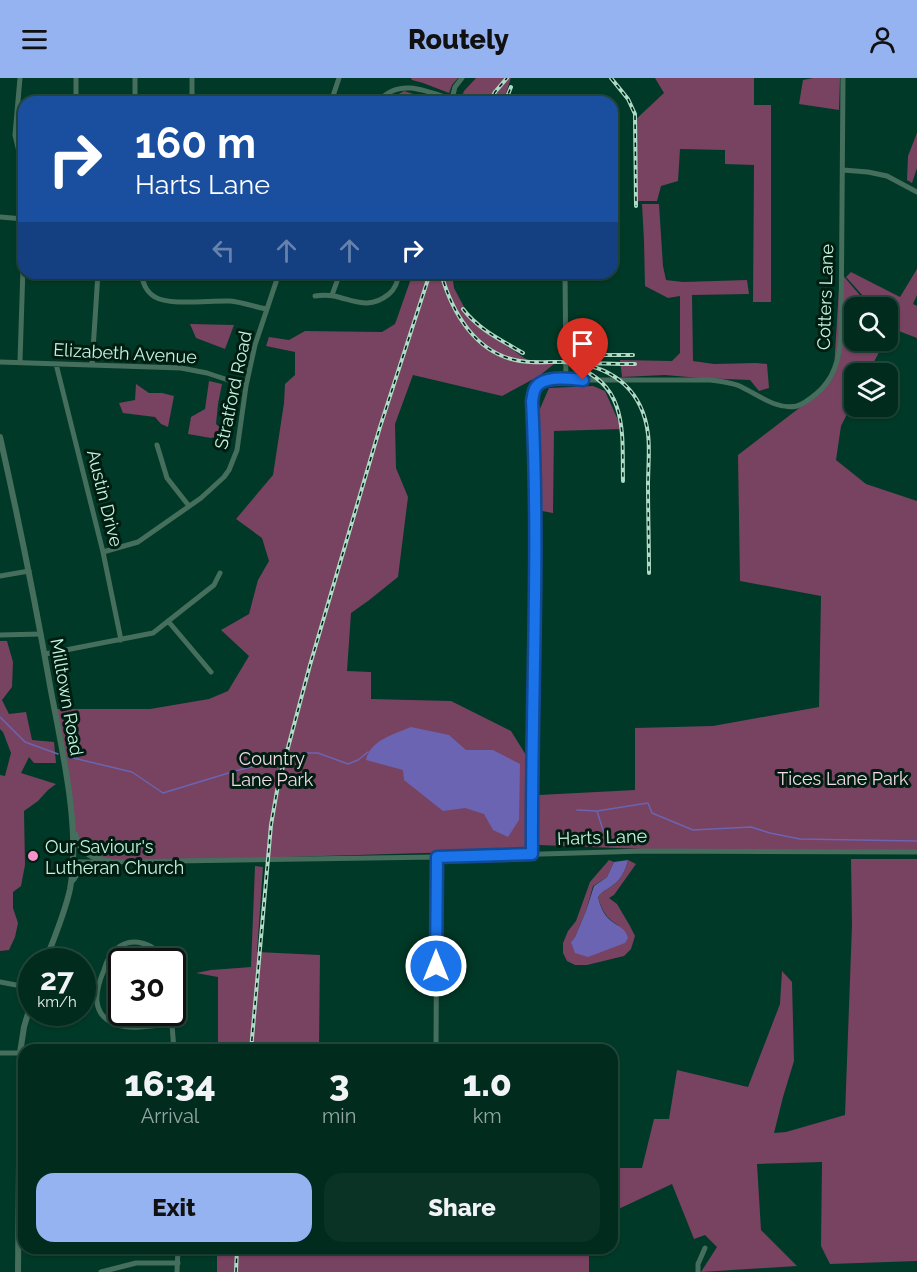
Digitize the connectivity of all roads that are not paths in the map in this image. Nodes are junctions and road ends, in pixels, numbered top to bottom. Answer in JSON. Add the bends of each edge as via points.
{"nodes":[{"id":1,"x":20,"y":78,"type":"edge"},
{"id":2,"x":76,"y":78,"type":"edge"},
{"id":3,"x":135,"y":78,"type":"edge"},
{"id":4,"x":192,"y":78,"type":"edge"},
{"id":5,"x":339,"y":78,"type":"edge"},
{"id":6,"x":462,"y":78,"type":"edge"},
{"id":7,"x":843,"y":78,"type":"edge"},
{"id":8,"x":18,"y":96,"type":"edge"},
{"id":9,"x":76,"y":96,"type":"edge"},
{"id":10,"x":135,"y":96,"type":"edge"},
{"id":11,"x":192,"y":96,"type":"edge"},
{"id":12,"x":333,"y":96,"type":"edge"},
{"id":13,"x":382,"y":96,"type":"edge"},
{"id":14,"x":439,"y":96,"type":"edge"},
{"id":15,"x":452,"y":96,"type":"edge"},
{"id":16,"x":18,"y":101,"type":"edge"},
{"id":17,"x":18,"y":148,"type":"edge"},
{"id":18,"x":843,"y":170,"type":"junction"},
{"id":19,"x":917,"y":192,"type":"edge"},
{"id":20,"x":0,"y":218,"type":"edge"},
{"id":21,"x":18,"y":219,"type":"edge"},
{"id":22,"x":23,"y":279,"type":"edge"},
{"id":23,"x":98,"y":279,"type":"edge"},
{"id":24,"x":142,"y":279,"type":"edge"},
{"id":25,"x":277,"y":279,"type":"edge"},
{"id":26,"x":338,"y":279,"type":"edge"},
{"id":27,"x":399,"y":279,"type":"edge"},
{"id":28,"x":565,"y":279,"type":"edge"},
{"id":29,"x":332,"y":295,"type":"junction"},
{"id":30,"x":315,"y":296,"type":"dead end"},
{"id":31,"x":267,"y":309,"type":"junction"},
{"id":32,"x":0,"y":362,"type":"edge"},
{"id":33,"x":20,"y":362,"type":"junction"},
{"id":34,"x":56,"y":364,"type":"junction"},
{"id":35,"x":92,"y":365,"type":"junction"},
{"id":36,"x":566,"y":379,"type":"junction"},
{"id":37,"x":246,"y":386,"type":"junction"},
{"id":38,"x":0,"y":437,"type":"edge"},
{"id":39,"x":157,"y":445,"type":"dead end"},
{"id":40,"x":189,"y":506,"type":"junction"},
{"id":41,"x":103,"y":552,"type":"junction"},
{"id":42,"x":29,"y":571,"type":"junction"},
{"id":43,"x":220,"y":573,"type":"dead end"},
{"id":44,"x":0,"y":576,"type":"edge"},
{"id":45,"x":168,"y":621,"type":"junction"},
{"id":46,"x":41,"y":634,"type":"junction"},
{"id":47,"x":0,"y":635,"type":"edge"},
{"id":48,"x":121,"y":640,"type":"junction"},
{"id":49,"x":45,"y":654,"type":"junction"},
{"id":50,"x":211,"y":672,"type":"dead end"},
{"id":51,"x":73,"y":826,"type":"junction"},
{"id":52,"x":917,"y":852,"type":"edge"},
{"id":53,"x":532,"y":854,"type":"junction"},
{"id":54,"x":437,"y":857,"type":"junction"},
{"id":55,"x":73,"y":862,"type":"junction"},
{"id":56,"x":96,"y":862,"type":"junction"},
{"id":57,"x":112,"y":862,"type":"junction"},
{"id":58,"x":70,"y":889,"type":"junction"},
{"id":59,"x":50,"y":948,"type":"edge"},
{"id":60,"x":118,"y":948,"type":"edge"},
{"id":61,"x":154,"y":948,"type":"edge"},
{"id":62,"x":108,"y":959,"type":"edge"},
{"id":63,"x":0,"y":982,"type":"edge"},
{"id":64,"x":18,"y":985,"type":"edge"},
{"id":65,"x":108,"y":1020,"type":"edge"},
{"id":66,"x":24,"y":1026,"type":"edge"},
{"id":67,"x":122,"y":1026,"type":"edge"},
{"id":68,"x":142,"y":1026,"type":"edge"},
{"id":69,"x":172,"y":1026,"type":"edge"},
{"id":70,"x":23,"y":1044,"type":"edge"},
{"id":71,"x":174,"y":1044,"type":"edge"},
{"id":72,"x":436,"y":1044,"type":"edge"},
{"id":73,"x":0,"y":1053,"type":"edge"},
{"id":74,"x":18,"y":1053,"type":"edge"},
{"id":75,"x":705,"y":1248,"type":"dead end"},
{"id":76,"x":18,"y":1254,"type":"edge"},
{"id":77,"x":178,"y":1254,"type":"edge"},
{"id":78,"x":178,"y":1263,"type":"junction"},
{"id":79,"x":18,"y":1272,"type":"edge"},
{"id":80,"x":101,"y":1272,"type":"edge"},
{"id":81,"x":177,"y":1272,"type":"edge"},
{"id":82,"x":698,"y":1272,"type":"edge"}],
"edges":[{"from":1,"to":8,"type":"street"},
{"from":2,"to":9,"type":"street"},
{"from":3,"to":10,"type":"street"},
{"from":4,"to":11,"type":"street"},
{"from":5,"to":12,"type":"street"},
{"from":6,"to":15,"type":"street"},
{"from":7,"to":18,"type":"street","name":"Cotters Lane"},
{"from":13,"to":14,"type":"street","via":[[391,88],[405,85]]},
{"from":16,"to":17,"type":"street"},
{"from":18,"to":19,"type":"street","via":[[887,176]]},
{"from":18,"to":36,"type":"street","name":"Cotters Lane","via":[[840,353],[829,380],[804,403],[786,407],[774,404],[724,381]]},
{"from":20,"to":21,"type":"street"},
{"from":22,"to":33,"type":"street"},
{"from":23,"to":35,"type":"street"},
{"from":24,"to":31,"type":"street","via":[[147,290],[166,300],[232,302]]},
{"from":25,"to":31,"type":"street","name":"Stratford Road"},
{"from":26,"to":29,"type":"street"},
{"from":27,"to":29,"type":"street","via":[[393,291],[374,303]]},
{"from":28,"to":36,"type":"street"},
{"from":29,"to":30,"type":"street"},
{"from":31,"to":37,"type":"street","name":"Stratford Road"},
{"from":32,"to":33,"type":"street","name":"Elizabeth Avenue"},
{"from":33,"to":34,"type":"street","name":"Elizabeth Avenue"},
{"from":34,"to":35,"type":"street","name":"Elizabeth Avenue"},
{"from":34,"to":41,"type":"street","name":"Austin Drive"},
{"from":35,"to":37,"type":"street","name":"Elizabeth Avenue","via":[[181,368]]},
{"from":36,"to":53,"type":"street","name":"Cotters Lane","via":[[542,382],[536,386],[532,401],[536,586]]},
{"from":37,"to":40,"type":"street","name":"Stratford Road","via":[[233,462],[224,477]]},
{"from":38,"to":42,"type":"street","name":"Milltown Road"},
{"from":39,"to":40,"type":"street","via":[[167,478]]},
{"from":40,"to":41,"type":"street","name":"Stratford Road","via":[[138,542]]},
{"from":41,"to":48,"type":"street","name":"Austin Drive"},
{"from":42,"to":44,"type":"street"},
{"from":42,"to":46,"type":"street","name":"Milltown Road"},
{"from":43,"to":45,"type":"street","via":[[214,585]]},
{"from":45,"to":48,"type":"street","via":[[153,633]]},
{"from":45,"to":50,"type":"street"},
{"from":46,"to":47,"type":"street"},
{"from":46,"to":49,"type":"street","name":"Milltown Road"},
{"from":48,"to":49,"type":"street"},
{"from":49,"to":51,"type":"street","name":"Milltown Road"},
{"from":51,"to":55,"type":"street","name":"Milltown Road"},
{"from":51,"to":57,"type":"street","via":[[84,852]]},
{"from":52,"to":53,"type":"street","name":"Harts Lane"},
{"from":53,"to":54,"type":"street","name":"Harts Lane"},
{"from":54,"to":57,"type":"street","name":"Harts Lane"},
{"from":54,"to":72,"type":"street"},
{"from":55,"to":56,"type":"street","name":"Harts Lane"},
{"from":55,"to":58,"type":"street","name":"Milltown Road"},
{"from":56,"to":57,"type":"street","name":"Harts Lane"},
{"from":56,"to":58,"type":"street","via":[[76,874]]},
{"from":58,"to":59,"type":"street","name":"Milltown Road"},
{"from":60,"to":61,"type":"street","via":[[135,942]]},
{"from":62,"to":65,"type":"street","via":[[96,999]]},
{"from":63,"to":64,"type":"street"},
{"from":66,"to":70,"type":"street"},
{"from":67,"to":68,"type":"street"},
{"from":69,"to":71,"type":"street"},
{"from":73,"to":74,"type":"street"},
{"from":75,"to":82,"type":"street"},
{"from":76,"to":79,"type":"street"},
{"from":77,"to":78,"type":"street"},
{"from":78,"to":80,"type":"street","via":[[136,1263]]},
{"from":78,"to":81,"type":"street"}]}
